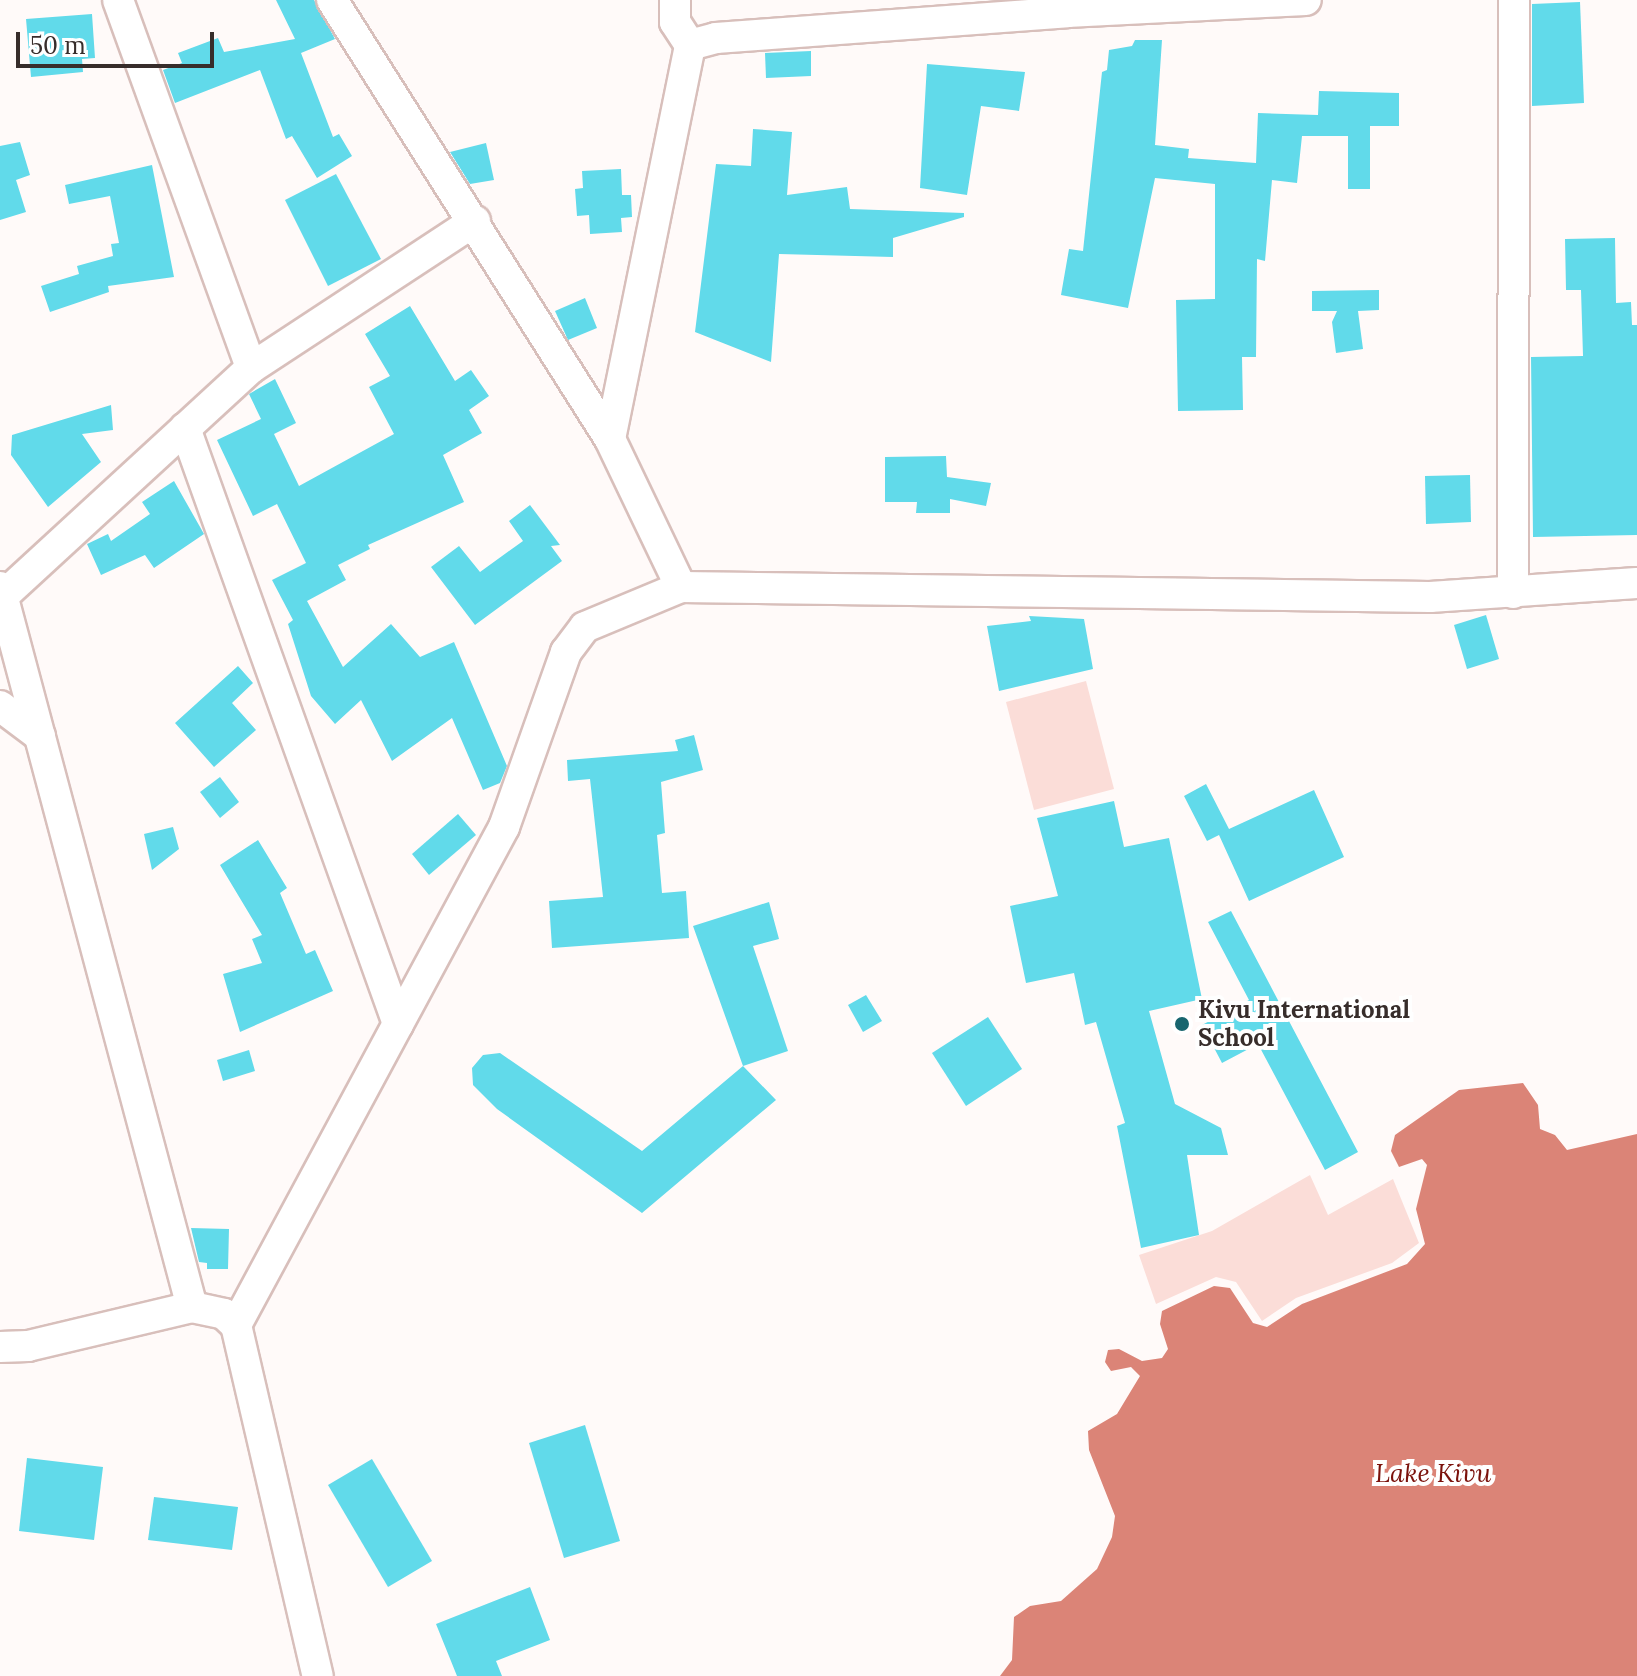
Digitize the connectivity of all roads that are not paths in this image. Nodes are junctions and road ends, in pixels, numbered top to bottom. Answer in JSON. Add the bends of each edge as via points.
{"nodes":[{"id":1,"x":118,"y":0,"type":"edge"},
{"id":2,"x":332,"y":0,"type":"edge"},
{"id":3,"x":675,"y":0,"type":"edge"},
{"id":4,"x":1306,"y":0,"type":"edge"},
{"id":5,"x":1514,"y":0,"type":"edge"},
{"id":6,"x":690,"y":45,"type":"junction"},
{"id":7,"x":475,"y":221,"type":"junction"},
{"id":8,"x":251,"y":368,"type":"junction"},
{"id":9,"x":185,"y":428,"type":"junction"},
{"id":10,"x":610,"y":439,"type":"junction"},
{"id":11,"x":1637,"y":583,"type":"edge"},
{"id":12,"x":681,"y":587,"type":"junction"},
{"id":13,"x":2,"y":592,"type":"edge"},
{"id":14,"x":1513,"y":593,"type":"junction"},
{"id":15,"x":0,"y":706,"type":"edge"},
{"id":16,"x":40,"y":736,"type":"junction"},
{"id":17,"x":398,"y":1024,"type":"junction"},
{"id":18,"x":192,"y":1307,"type":"junction"},
{"id":19,"x":236,"y":1325,"type":"junction"},
{"id":20,"x":0,"y":1347,"type":"edge"},
{"id":21,"x":318,"y":1676,"type":"edge"}],
"edges":[{"from":1,"to":8,"type":"street"},
{"from":2,"to":7,"type":"street"},
{"from":3,"to":6,"type":"street","via":[[675,22]]},
{"from":4,"to":6,"type":"street","via":[[945,21],[716,38]]},
{"from":5,"to":14,"type":"street"},
{"from":6,"to":10,"type":"street"},
{"from":7,"to":8,"type":"street"},
{"from":7,"to":10,"type":"street"},
{"from":8,"to":9,"type":"street"},
{"from":9,"to":13,"type":"street"},
{"from":9,"to":17,"type":"street"},
{"from":10,"to":12,"type":"street"},
{"from":11,"to":14,"type":"street"},
{"from":12,"to":14,"type":"street","via":[[1430,597]]},
{"from":12,"to":17,"type":"street","via":[[573,637],[509,816]]},
{"from":13,"to":16,"type":"street"},
{"from":15,"to":16,"type":"street"},
{"from":16,"to":18,"type":"street"},
{"from":17,"to":19,"type":"street"},
{"from":18,"to":19,"type":"street","via":[[224,1314]]},
{"from":18,"to":20,"type":"street","via":[[28,1346]]},
{"from":19,"to":21,"type":"street"}]}
